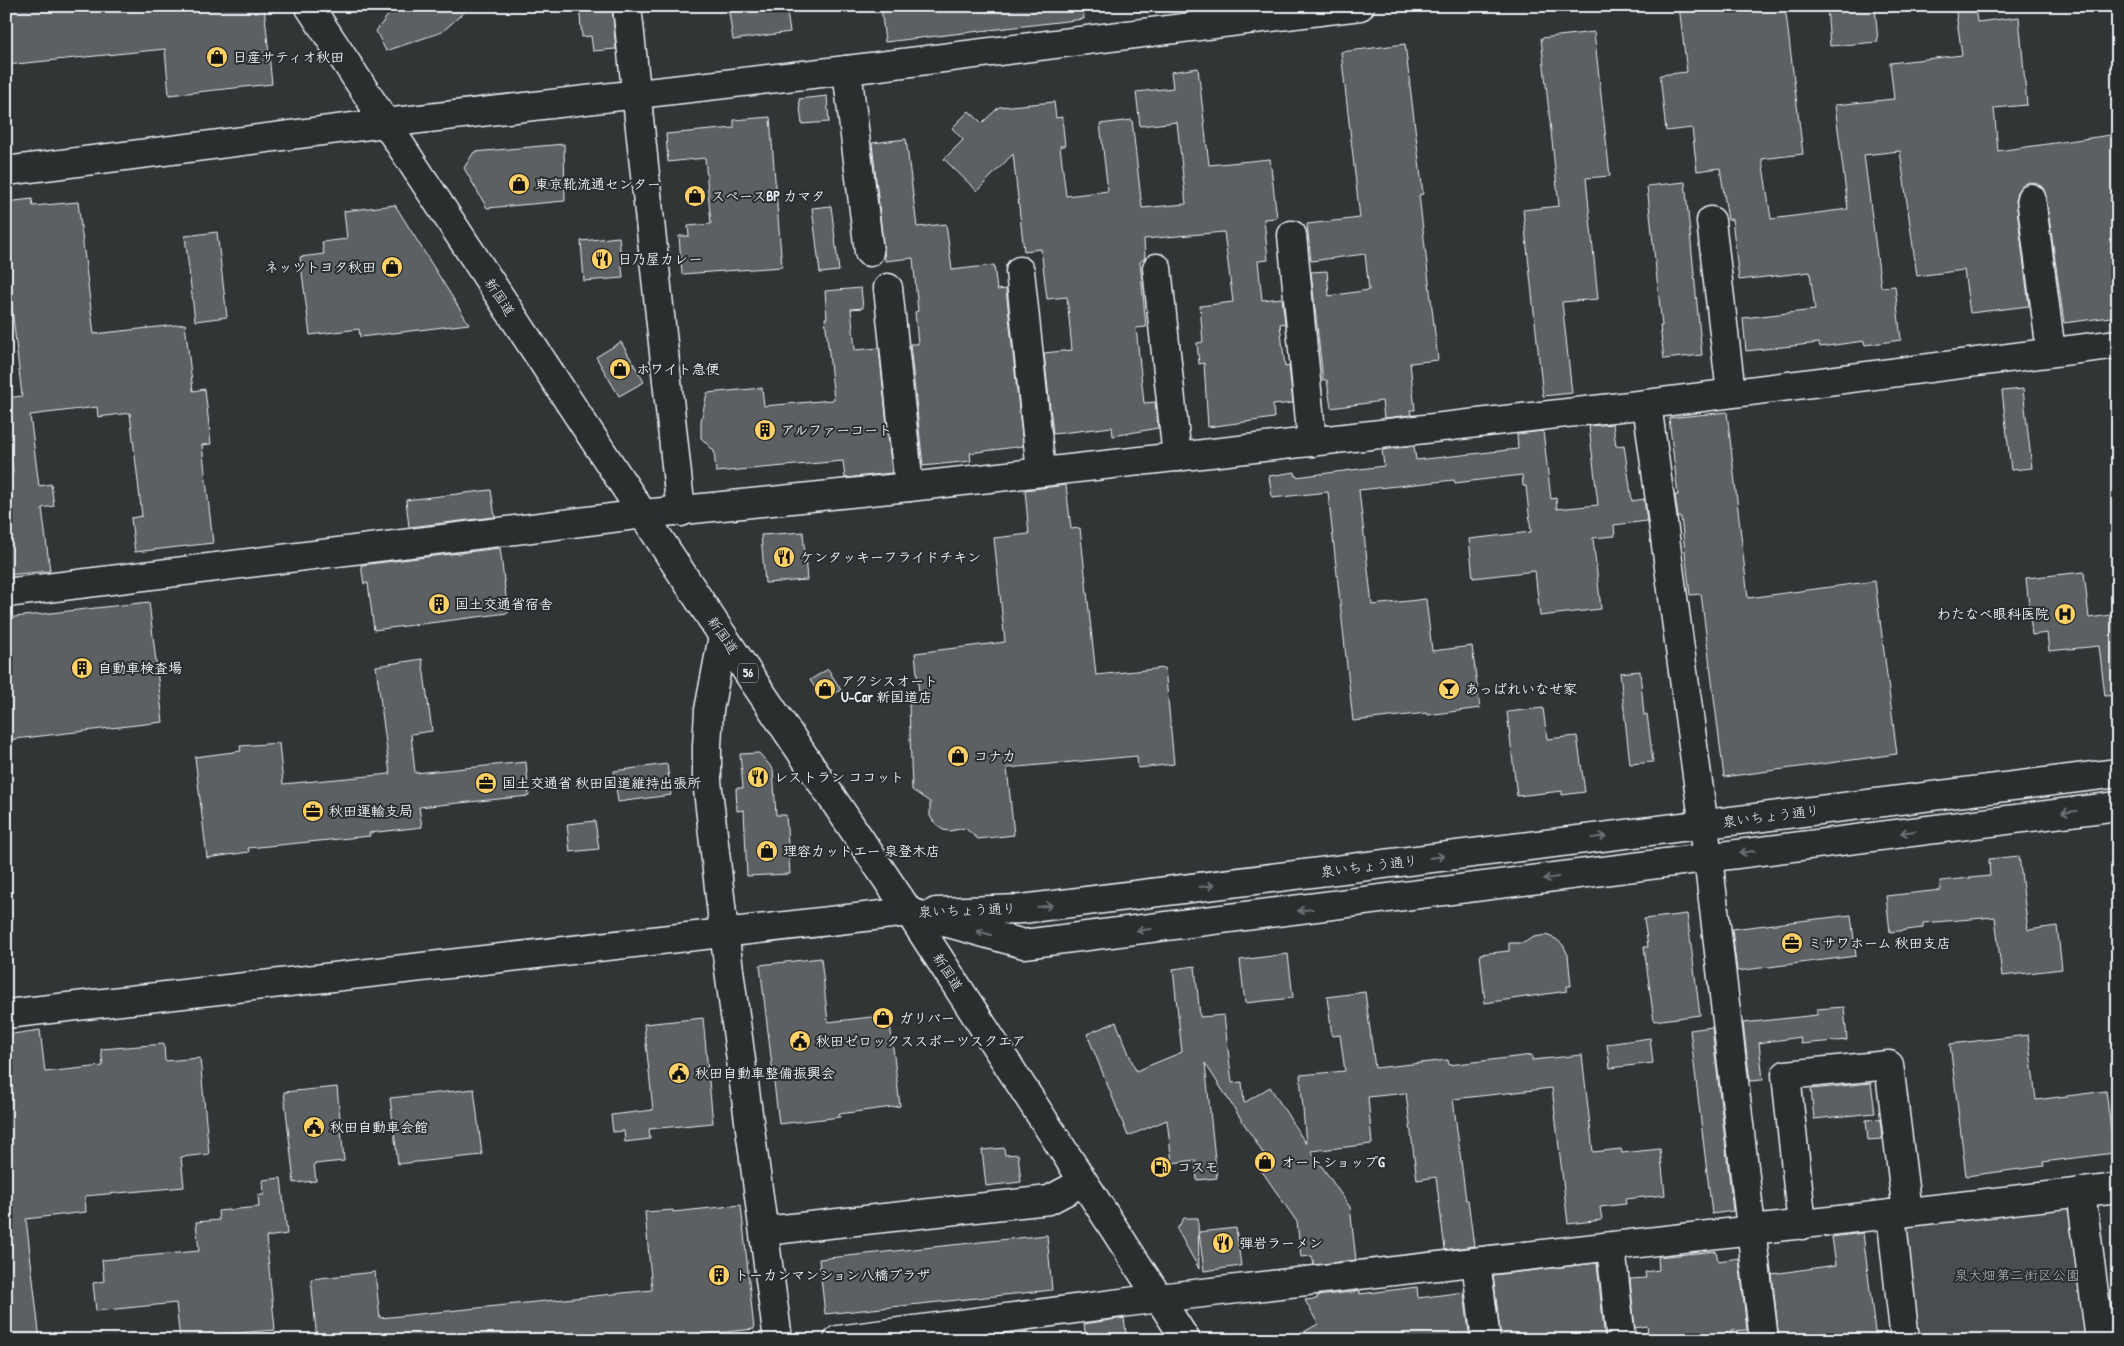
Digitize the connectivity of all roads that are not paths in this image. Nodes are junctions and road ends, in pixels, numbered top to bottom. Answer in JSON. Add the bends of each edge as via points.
{"nodes":[{"id":1,"x":309,"y":6,"type":"edge"},
{"id":2,"x":627,"y":6,"type":"edge"},
{"id":3,"x":1360,"y":6,"type":"edge"},
{"id":4,"x":847,"y":70,"type":"junction"},
{"id":5,"x":638,"y":95,"type":"junction"},
{"id":6,"x":385,"y":123,"type":"junction"},
{"id":7,"x":6,"y":171,"type":"edge"},
{"id":8,"x":2032,"y":198,"type":"dead end"},
{"id":9,"x":1712,"y":221,"type":"dead end"},
{"id":10,"x":1292,"y":235,"type":"dead end"},
{"id":11,"x":869,"y":252,"type":"dead end"},
{"id":12,"x":1156,"y":268,"type":"dead end"},
{"id":13,"x":1020,"y":271,"type":"dead end"},
{"id":14,"x":888,"y":288,"type":"dead end"},
{"id":15,"x":2118,"y":344,"type":"edge"},
{"id":16,"x":2051,"y":352,"type":"junction"},
{"id":17,"x":1731,"y":393,"type":"junction"},
{"id":18,"x":1647,"y":404,"type":"junction"},
{"id":19,"x":1312,"y":442,"type":"junction"},
{"id":20,"x":1177,"y":457,"type":"junction"},
{"id":21,"x":1041,"y":472,"type":"junction"},
{"id":22,"x":909,"y":487,"type":"junction"},
{"id":23,"x":681,"y":512,"type":"junction"},
{"id":24,"x":644,"y":514,"type":"junction"},
{"id":25,"x":6,"y":593,"type":"edge"},
{"id":26,"x":723,"y":636,"type":"junction"},
{"id":27,"x":2118,"y":773,"type":"edge"},
{"id":28,"x":2118,"y":806,"type":"edge"},
{"id":29,"x":1703,"y":824,"type":"junction"},
{"id":30,"x":1708,"y":857,"type":"junction"},
{"id":31,"x":910,"y":912,"type":"junction"},
{"id":32,"x":724,"y":932,"type":"junction"},
{"id":33,"x":6,"y":1014,"type":"edge"},
{"id":34,"x":1083,"y":1182,"type":"junction"},
{"id":35,"x":2118,"y":1188,"type":"edge"},
{"id":36,"x":2081,"y":1192,"type":"junction"},
{"id":37,"x":1899,"y":1213,"type":"junction"},
{"id":38,"x":1802,"y":1225,"type":"junction"},
{"id":39,"x":1752,"y":1230,"type":"junction"},
{"id":40,"x":764,"y":1231,"type":"junction"},
{"id":41,"x":1610,"y":1247,"type":"junction"},
{"id":42,"x":1476,"y":1262,"type":"junction"},
{"id":43,"x":1159,"y":1298,"type":"junction"},
{"id":44,"x":940,"y":1334,"type":"edge"},
{"id":45,"x":778,"y":1340,"type":"edge"},
{"id":46,"x":838,"y":1340,"type":"edge"},
{"id":47,"x":1186,"y":1340,"type":"edge"},
{"id":48,"x":1486,"y":1340,"type":"edge"},
{"id":49,"x":1621,"y":1340,"type":"edge"},
{"id":50,"x":1764,"y":1340,"type":"edge"},
{"id":51,"x":1905,"y":1340,"type":"edge"},
{"id":52,"x":2100,"y":1340,"type":"edge"}],
"edges":[{"from":1,"to":6,"type":"street","name":"新国道","number":"56"},
{"from":2,"to":5,"type":"street"},
{"from":3,"to":4,"type":"street"},
{"from":4,"to":5,"type":"street"},
{"from":4,"to":11,"type":"street"},
{"from":5,"to":6,"type":"street"},
{"from":5,"to":23,"type":"street"},
{"from":6,"to":7,"type":"street"},
{"from":6,"to":24,"type":"street","name":"新国道","number":"56"},
{"from":8,"to":16,"type":"street"},
{"from":9,"to":17,"type":"street"},
{"from":10,"to":19,"type":"street"},
{"from":12,"to":20,"type":"street"},
{"from":13,"to":21,"type":"street"},
{"from":14,"to":22,"type":"street"},
{"from":15,"to":16,"type":"street"},
{"from":16,"to":17,"type":"street"},
{"from":17,"to":18,"type":"street"},
{"from":18,"to":19,"type":"street"},
{"from":18,"to":29,"type":"street"},
{"from":19,"to":20,"type":"street"},
{"from":20,"to":21,"type":"street"},
{"from":21,"to":22,"type":"street"},
{"from":22,"to":23,"type":"street"},
{"from":23,"to":24,"type":"street"},
{"from":24,"to":25,"type":"street"},
{"from":24,"to":26,"type":"street","name":"新国道","number":"56"},
{"from":26,"to":31,"type":"street","name":"新国道","number":"56"},
{"from":26,"to":32,"type":"street","via":[[709,710],[707,746]]},
{"from":27,"to":29,"type":"street","name":"泉いちょう通り"},
{"from":28,"to":30,"type":"street","name":"泉いちょう通り","one_way":true},
{"from":29,"to":30,"type":"street"},
{"from":31,"to":29,"type":"street","name":"泉いちょう通り","one_way":true,"via":[[1022,909]]},
{"from":30,"to":31,"type":"street","name":"泉いちょう通り","one_way":true,"via":[[1024,944]]},
{"from":30,"to":39,"type":"street"},
{"from":31,"to":32,"type":"street"},
{"from":31,"to":34,"type":"street","name":"新国道","number":"56"},
{"from":32,"to":33,"type":"street"},
{"from":32,"to":40,"type":"street"},
{"from":34,"to":40,"type":"street","via":[[1049,1200]]},
{"from":34,"to":43,"type":"street","name":"新国道","number":"56"},
{"from":35,"to":36,"type":"street"},
{"from":36,"to":37,"type":"street"},
{"from":36,"to":52,"type":"street"},
{"from":37,"to":38,"type":"street"},
{"from":37,"to":38,"type":"street","via":[[1889,1065],[1786,1075]]},
{"from":37,"to":51,"type":"street"},
{"from":38,"to":39,"type":"street"},
{"from":39,"to":41,"type":"street"},
{"from":39,"to":50,"type":"street"},
{"from":40,"to":45,"type":"street"},
{"from":41,"to":42,"type":"street"},
{"from":41,"to":49,"type":"street"},
{"from":42,"to":43,"type":"street"},
{"from":42,"to":48,"type":"street"},
{"from":43,"to":44,"type":"street"},
{"from":43,"to":47,"type":"street","name":"新国道","number":"56"},
{"from":44,"to":46,"type":"street"}]}
